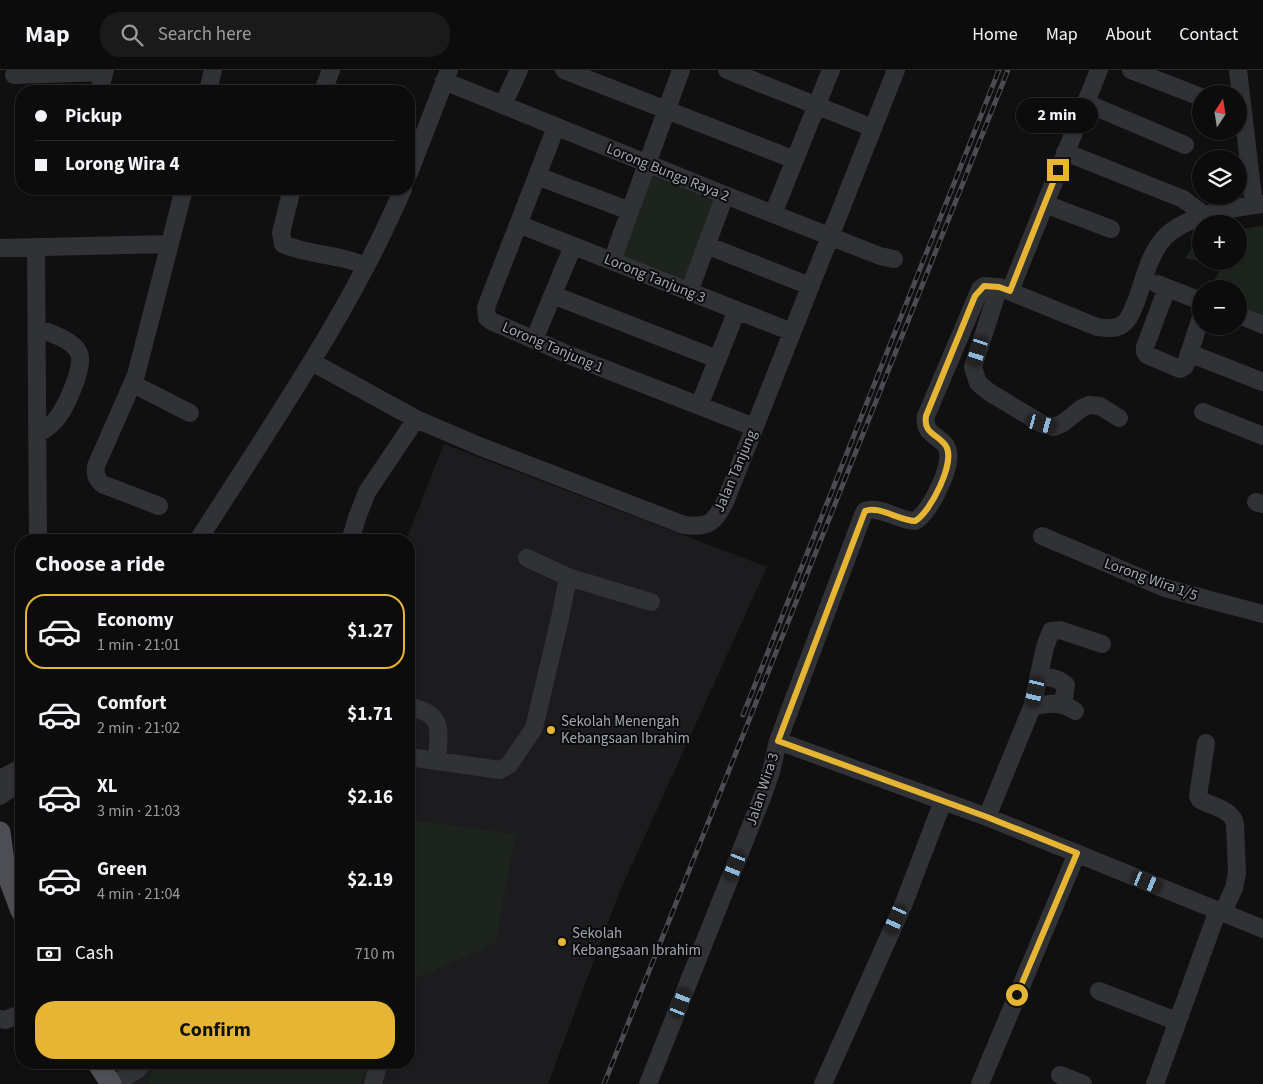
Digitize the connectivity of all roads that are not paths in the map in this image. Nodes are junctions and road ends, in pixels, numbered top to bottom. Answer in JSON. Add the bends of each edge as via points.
{"nodes":[{"id":1,"x":213,"y":70,"type":"edge"},
{"id":2,"x":331,"y":70,"type":"edge"},
{"id":3,"x":519,"y":70,"type":"edge"},
{"id":4,"x":564,"y":70,"type":"edge"},
{"id":5,"x":681,"y":70,"type":"edge"},
{"id":6,"x":727,"y":70,"type":"edge"},
{"id":7,"x":831,"y":70,"type":"edge"},
{"id":8,"x":896,"y":70,"type":"edge"},
{"id":9,"x":1099,"y":70,"type":"edge"},
{"id":10,"x":1131,"y":70,"type":"edge"},
{"id":11,"x":1238,"y":70,"type":"edge"},
{"id":12,"x":104,"y":71,"type":"edge"},
{"id":13,"x":14,"y":75,"type":"dead end"},
{"id":14,"x":446,"y":76,"type":"edge"},
{"id":15,"x":767,"y":77,"type":"edge"},
{"id":16,"x":100,"y":85,"type":"edge"},
{"id":17,"x":209,"y":85,"type":"edge"},
{"id":18,"x":325,"y":85,"type":"edge"},
{"id":19,"x":1239,"y":85,"type":"edge"},
{"id":20,"x":1192,"y":94,"type":"edge"},
{"id":21,"x":1086,"y":103,"type":"junction"},
{"id":22,"x":503,"y":105,"type":"junction"},
{"id":23,"x":817,"y":106,"type":"junction"},
{"id":24,"x":667,"y":110,"type":"junction"},
{"id":25,"x":556,"y":127,"type":"junction"},
{"id":26,"x":873,"y":128,"type":"junction"},
{"id":27,"x":1246,"y":140,"type":"edge"},
{"id":28,"x":1185,"y":145,"type":"dead end"},
{"id":29,"x":1065,"y":152,"type":"junction"},
{"id":30,"x":415,"y":157,"type":"edge"},
{"id":31,"x":795,"y":160,"type":"junction"},
{"id":32,"x":647,"y":163,"type":"junction"},
{"id":33,"x":537,"y":176,"type":"junction"},
{"id":34,"x":182,"y":195,"type":"edge"},
{"id":35,"x":291,"y":195,"type":"edge"},
{"id":36,"x":400,"y":195,"type":"edge"},
{"id":37,"x":725,"y":195,"type":"junction"},
{"id":38,"x":1045,"y":204,"type":"junction"},
{"id":39,"x":1258,"y":205,"type":"edge"},
{"id":40,"x":630,"y":212,"type":"junction"},
{"id":41,"x":773,"y":214,"type":"junction"},
{"id":42,"x":1203,"y":215,"type":"edge"},
{"id":43,"x":1208,"y":215,"type":"edge"},
{"id":44,"x":1192,"y":221,"type":"edge"},
{"id":45,"x":518,"y":224,"type":"junction"},
{"id":46,"x":1111,"y":229,"type":"dead end"},
{"id":47,"x":830,"y":236,"type":"junction"},
{"id":48,"x":170,"y":244,"type":"junction"},
{"id":49,"x":706,"y":244,"type":"junction"},
{"id":50,"x":573,"y":246,"type":"junction"},
{"id":51,"x":36,"y":247,"type":"junction"},
{"id":52,"x":0,"y":248,"type":"edge"},
{"id":53,"x":894,"y":259,"type":"dead end"},
{"id":54,"x":612,"y":262,"type":"junction"},
{"id":55,"x":366,"y":267,"type":"junction"},
{"id":56,"x":1144,"y":279,"type":"junction"},
{"id":57,"x":810,"y":286,"type":"junction"},
{"id":58,"x":1167,"y":288,"type":"junction"},
{"id":59,"x":1004,"y":289,"type":"junction"},
{"id":60,"x":689,"y":292,"type":"junction"},
{"id":61,"x":553,"y":295,"type":"junction"},
{"id":62,"x":1192,"y":298,"type":"edge"},
{"id":63,"x":737,"y":310,"type":"junction"},
{"id":64,"x":1247,"y":318,"type":"edge"},
{"id":65,"x":1263,"y":325,"type":"edge"},
{"id":66,"x":37,"y":329,"type":"junction"},
{"id":67,"x":792,"y":332,"type":"junction"},
{"id":68,"x":1196,"y":335,"type":"edge"},
{"id":69,"x":534,"y":340,"type":"junction"},
{"id":70,"x":1190,"y":353,"type":"junction"},
{"id":71,"x":717,"y":359,"type":"junction"},
{"id":72,"x":312,"y":362,"type":"junction"},
{"id":73,"x":1263,"y":382,"type":"edge"},
{"id":74,"x":133,"y":384,"type":"junction"},
{"id":75,"x":699,"y":406,"type":"junction"},
{"id":76,"x":1204,"y":412,"type":"dead end"},
{"id":77,"x":190,"y":413,"type":"dead end"},
{"id":78,"x":1119,"y":418,"type":"dead end"},
{"id":79,"x":416,"y":419,"type":"junction"},
{"id":80,"x":754,"y":428,"type":"junction"},
{"id":81,"x":37,"y":434,"type":"junction"},
{"id":82,"x":1263,"y":436,"type":"edge"},
{"id":83,"x":159,"y":506,"type":"dead end"},
{"id":84,"x":38,"y":534,"type":"edge"},
{"id":85,"x":202,"y":534,"type":"edge"},
{"id":86,"x":352,"y":534,"type":"dead end"},
{"id":87,"x":1042,"y":536,"type":"dead end"},
{"id":88,"x":527,"y":558,"type":"dead end"},
{"id":89,"x":568,"y":578,"type":"junction"},
{"id":90,"x":651,"y":602,"type":"dead end"},
{"id":91,"x":1263,"y":614,"type":"edge"},
{"id":92,"x":1102,"y":644,"type":"dead end"},
{"id":93,"x":1039,"y":675,"type":"junction"},
{"id":94,"x":1032,"y":707,"type":"junction"},
{"id":95,"x":415,"y":708,"type":"edge"},
{"id":96,"x":778,"y":741,"type":"junction"},
{"id":97,"x":1206,"y":743,"type":"dead end"},
{"id":98,"x":415,"y":758,"type":"edge"},
{"id":99,"x":437,"y":761,"type":"junction"},
{"id":100,"x":15,"y":771,"type":"edge"},
{"id":101,"x":0,"y":779,"type":"edge"},
{"id":102,"x":15,"y":785,"type":"edge"},
{"id":103,"x":0,"y":796,"type":"edge"},
{"id":104,"x":943,"y":801,"type":"junction"},
{"id":105,"x":987,"y":817,"type":"junction"},
{"id":106,"x":0,"y":832,"type":"edge"},
{"id":107,"x":1077,"y":853,"type":"junction"},
{"id":108,"x":2,"y":858,"type":"edge"},
{"id":109,"x":15,"y":894,"type":"edge"},
{"id":110,"x":1220,"y":911,"type":"junction"},
{"id":111,"x":1263,"y":929,"type":"edge"},
{"id":112,"x":1099,"y":991,"type":"dead end"},
{"id":113,"x":15,"y":1016,"type":"edge"},
{"id":114,"x":0,"y":1019,"type":"edge"},
{"id":115,"x":1176,"y":1021,"type":"junction"},
{"id":116,"x":102,"y":1069,"type":"edge"},
{"id":117,"x":138,"y":1069,"type":"edge"},
{"id":118,"x":377,"y":1069,"type":"edge"},
{"id":119,"x":1060,"y":1075,"type":"dead end"},
{"id":120,"x":112,"y":1084,"type":"edge"},
{"id":121,"x":373,"y":1084,"type":"edge"},
{"id":122,"x":648,"y":1084,"type":"edge"},
{"id":123,"x":823,"y":1084,"type":"edge"},
{"id":124,"x":980,"y":1084,"type":"edge"},
{"id":125,"x":1083,"y":1084,"type":"edge"},
{"id":126,"x":1155,"y":1084,"type":"edge"}],
"edges":[{"from":1,"to":17,"type":"street"},
{"from":2,"to":18,"type":"street"},
{"from":3,"to":22,"type":"street"},
{"from":4,"to":24,"type":"street"},
{"from":5,"to":24,"type":"street"},
{"from":6,"to":15,"type":"street"},
{"from":7,"to":23,"type":"street"},
{"from":8,"to":26,"type":"street","name":"Jalan Tanjung"},
{"from":9,"to":21,"type":"street"},
{"from":10,"to":20,"type":"street"},
{"from":11,"to":19,"type":"street"},
{"from":12,"to":13,"type":"street"},
{"from":12,"to":16,"type":"street"},
{"from":14,"to":22,"type":"street","name":"Lorong Bunga Raya 2"},
{"from":14,"to":30,"type":"street"},
{"from":15,"to":23,"type":"street"},
{"from":21,"to":28,"type":"street"},
{"from":21,"to":29,"type":"street"},
{"from":22,"to":25,"type":"street","name":"Lorong Bunga Raya 2"},
{"from":23,"to":26,"type":"street"},
{"from":23,"to":31,"type":"street"},
{"from":24,"to":31,"type":"street"},
{"from":24,"to":32,"type":"street"},
{"from":25,"to":32,"type":"street","name":"Lorong Bunga Raya 2"},
{"from":25,"to":33,"type":"street","name":"Lorong Tanjung 1"},
{"from":26,"to":47,"type":"street","name":"Jalan Tanjung"},
{"from":27,"to":39,"type":"street"},
{"from":29,"to":38,"type":"street"},
{"from":29,"to":42,"type":"street","via":[[1183,199]]},
{"from":31,"to":41,"type":"street"},
{"from":32,"to":37,"type":"street","name":"Lorong Bunga Raya 2"},
{"from":32,"to":40,"type":"street"},
{"from":33,"to":40,"type":"street"},
{"from":33,"to":45,"type":"street","name":"Lorong Tanjung 1"},
{"from":34,"to":48,"type":"street"},
{"from":35,"to":55,"type":"street","via":[[282,233],[283,244]]},
{"from":36,"to":55,"type":"street"},
{"from":37,"to":41,"type":"street","name":"Lorong Bunga Raya 2"},
{"from":37,"to":49,"type":"street"},
{"from":38,"to":46,"type":"street"},
{"from":38,"to":59,"type":"street"},
{"from":39,"to":43,"type":"street"},
{"from":40,"to":54,"type":"street"},
{"from":41,"to":47,"type":"street","name":"Lorong Bunga Raya 2"},
{"from":44,"to":56,"type":"street","via":[[1164,238]]},
{"from":45,"to":50,"type":"street","name":"Lorong Tanjung 3"},
{"from":45,"to":69,"type":"street","name":"Lorong Tanjung 1","via":[[486,313],[491,321]]},
{"from":47,"to":53,"type":"street","name":"Lorong Bunga Raya 2"},
{"from":47,"to":57,"type":"street","name":"Jalan Tanjung"},
{"from":48,"to":51,"type":"street"},
{"from":48,"to":74,"type":"street"},
{"from":49,"to":57,"type":"street"},
{"from":49,"to":60,"type":"street"},
{"from":50,"to":54,"type":"street","name":"Lorong Tanjung 3"},
{"from":50,"to":61,"type":"street"},
{"from":51,"to":52,"type":"street"},
{"from":51,"to":66,"type":"street"},
{"from":54,"to":60,"type":"street","name":"Lorong Tanjung 3"},
{"from":55,"to":72,"type":"street"},
{"from":56,"to":58,"type":"street"},
{"from":56,"to":59,"type":"street","via":[[1129,318],[1117,328],[1108,329]]},
{"from":57,"to":67,"type":"street","name":"Jalan Tanjung"},
{"from":58,"to":62,"type":"street"},
{"from":58,"to":70,"type":"street","via":[[1145,352],[1147,356],[1180,369]]},
{"from":59,"to":78,"type":"street","via":[[973,367],[978,383],[1042,424],[1054,427],[1089,405],[1100,406]]},
{"from":59,"to":96,"type":"street","name":"Jalan Wira 3","via":[[984,286],[975,296],[926,416],[928,430],[946,446],[947,452],[946,467],[934,500],[915,521],[873,509],[865,511]]},
{"from":60,"to":63,"type":"street","name":"Lorong Tanjung 3"},
{"from":61,"to":69,"type":"street"},
{"from":61,"to":71,"type":"street"},
{"from":63,"to":67,"type":"street","name":"Lorong Tanjung 3"},
{"from":63,"to":71,"type":"street"},
{"from":64,"to":65,"type":"street"},
{"from":66,"to":81,"type":"street"},
{"from":66,"to":81,"type":"street","via":[[69,342],[81,357],[79,372],[58,416]]},
{"from":67,"to":80,"type":"street","name":"Jalan Tanjung"},
{"from":68,"to":70,"type":"street"},
{"from":69,"to":75,"type":"street","name":"Lorong Tanjung 1"},
{"from":70,"to":73,"type":"street"},
{"from":71,"to":75,"type":"street"},
{"from":72,"to":79,"type":"street","name":"Jalan Tanjung"},
{"from":72,"to":85,"type":"street"},
{"from":74,"to":77,"type":"street"},
{"from":74,"to":83,"type":"street","via":[[96,466],[96,474],[102,484]]},
{"from":75,"to":80,"type":"street","name":"Lorong Tanjung 1"},
{"from":76,"to":82,"type":"street"},
{"from":79,"to":80,"type":"street","name":"Jalan Tanjung","via":[[628,504],[693,526],[704,526],[717,517]]},
{"from":79,"to":86,"type":"street","via":[[367,492]]},
{"from":81,"to":84,"type":"street"},
{"from":87,"to":91,"type":"street","name":"Lorong Wira 1/5","via":[[1165,588]]},
{"from":88,"to":89,"type":"street"},
{"from":89,"to":90,"type":"street"},
{"from":89,"to":99,"type":"street","via":[[530,737],[503,770]]},
{"from":92,"to":93,"type":"street","via":[[1054,629],[1048,636]]},
{"from":93,"to":94,"type":"street"},
{"from":93,"to":94,"type":"street","via":[[1066,685],[1069,707],[1044,704]]},
{"from":94,"to":105,"type":"street"},
{"from":95,"to":99,"type":"street","via":[[431,714],[436,722]]},
{"from":96,"to":104,"type":"street"},
{"from":96,"to":122,"type":"street","name":"Jalan Wira 3","via":[[763,795]]},
{"from":97,"to":110,"type":"street","via":[[1198,796],[1200,800],[1230,814],[1235,824],[1237,873],[1234,888]]},
{"from":98,"to":99,"type":"street"},
{"from":100,"to":101,"type":"street"},
{"from":102,"to":103,"type":"street"},
{"from":104,"to":105,"type":"street"},
{"from":104,"to":123,"type":"street","via":[[904,903]]},
{"from":105,"to":107,"type":"street"},
{"from":106,"to":108,"type":"main road"},
{"from":107,"to":110,"type":"street"},
{"from":107,"to":124,"type":"street"},
{"from":108,"to":109,"type":"main road"},
{"from":110,"to":111,"type":"street"},
{"from":110,"to":115,"type":"street"},
{"from":112,"to":115,"type":"street"},
{"from":113,"to":114,"type":"street"},
{"from":115,"to":126,"type":"street"},
{"from":116,"to":120,"type":"main road"},
{"from":117,"to":120,"type":"street"},
{"from":118,"to":121,"type":"street"},
{"from":119,"to":125,"type":"street"}]}
